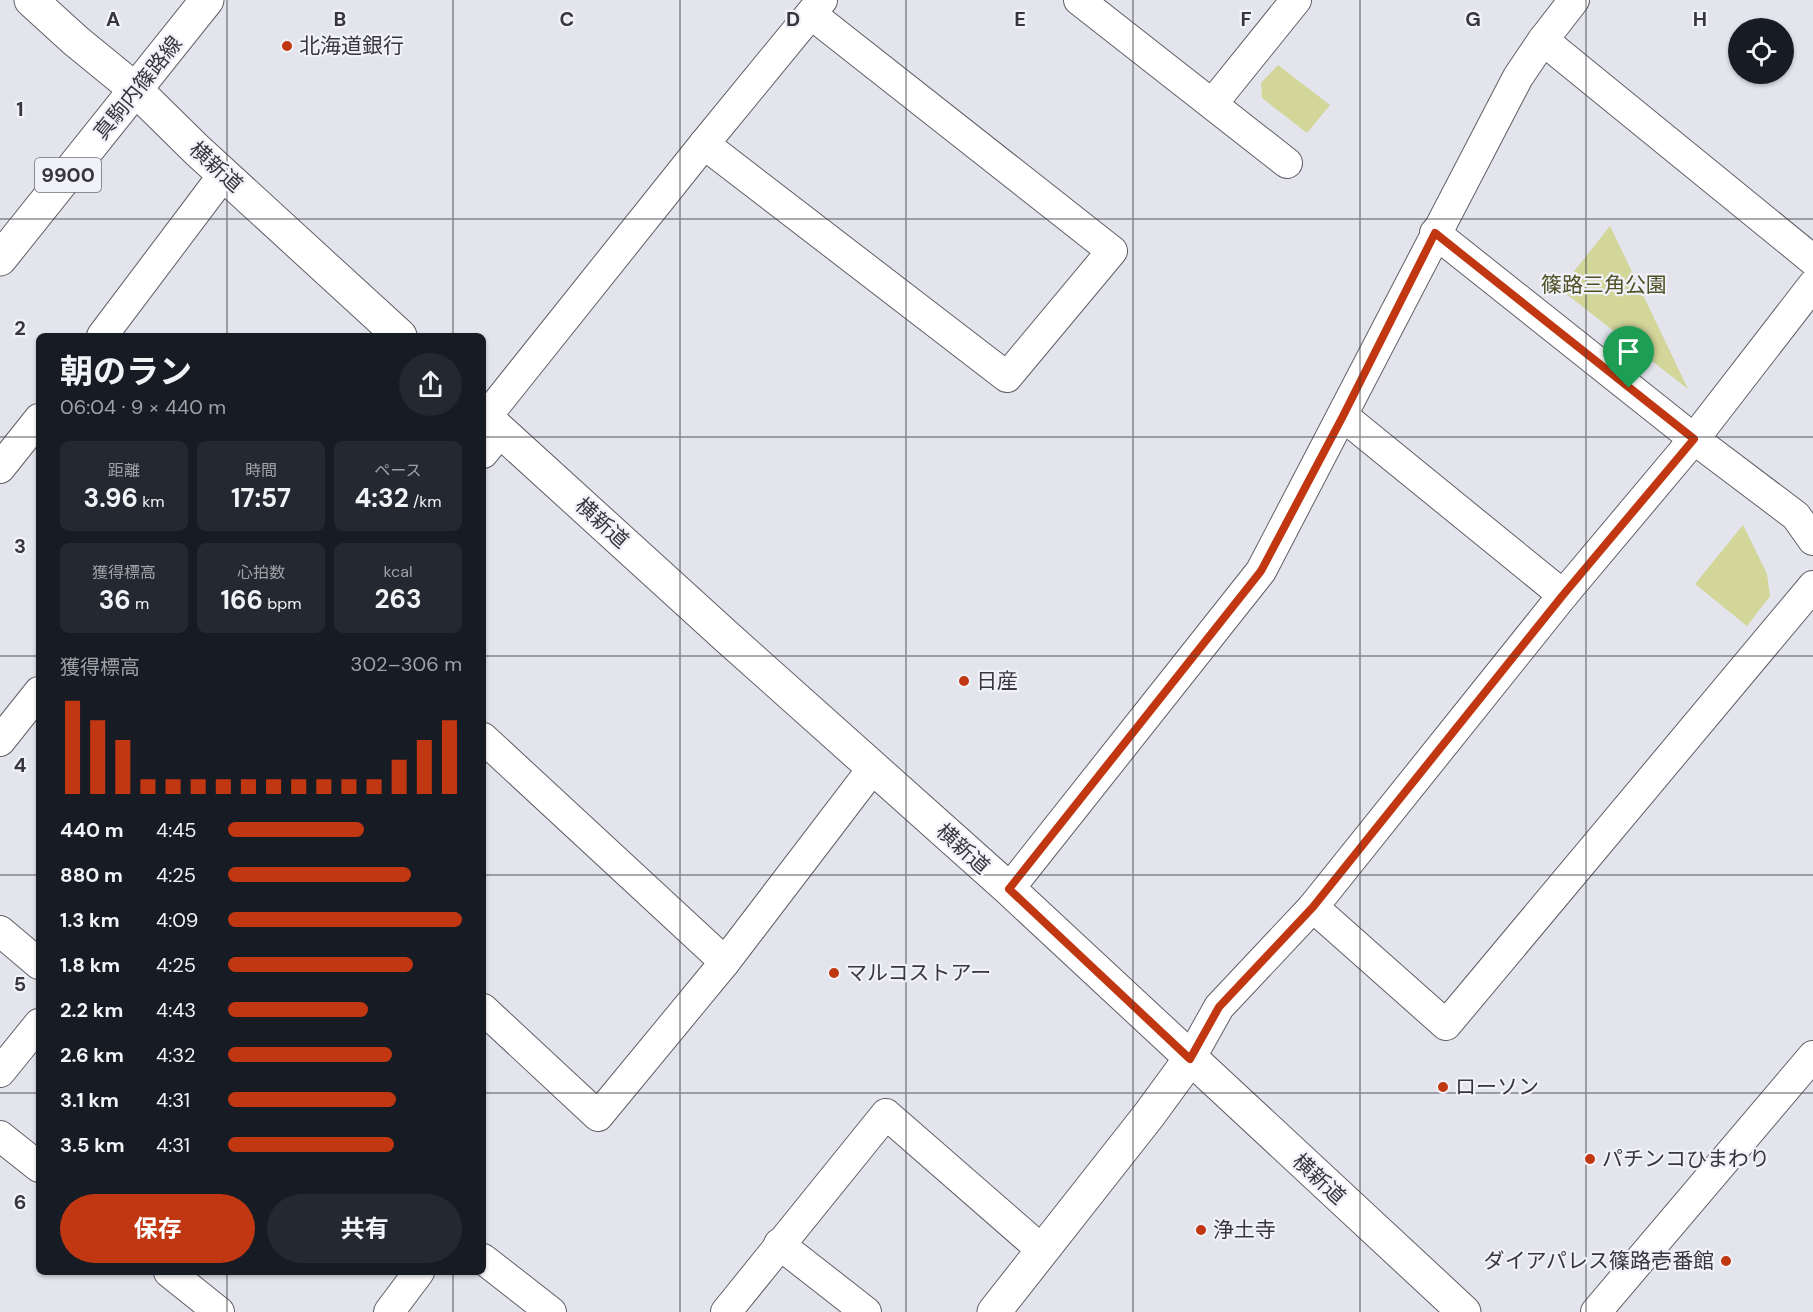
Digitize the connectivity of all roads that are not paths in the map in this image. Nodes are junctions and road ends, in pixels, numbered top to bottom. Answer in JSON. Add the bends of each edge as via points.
{"nodes":[{"id":1,"x":31,"y":0,"type":"edge"},
{"id":2,"x":207,"y":0,"type":"edge"},
{"id":3,"x":1079,"y":0,"type":"edge"},
{"id":4,"x":1296,"y":0,"type":"edge"},
{"id":5,"x":1574,"y":0,"type":"edge"},
{"id":6,"x":817,"y":7,"type":"edge"},
{"id":7,"x":1543,"y":39,"type":"junction"},
{"id":8,"x":136,"y":90,"type":"junction"},
{"id":9,"x":1213,"y":103,"type":"junction"},
{"id":10,"x":704,"y":144,"type":"junction"},
{"id":11,"x":1287,"y":163,"type":"dead end"},
{"id":12,"x":224,"y":174,"type":"junction"},
{"id":13,"x":1435,"y":233,"type":"junction"},
{"id":14,"x":0,"y":258,"type":"edge"},
{"id":15,"x":1813,"y":260,"type":"edge"},
{"id":16,"x":1813,"y":285,"type":"edge"},
{"id":17,"x":104,"y":333,"type":"edge"},
{"id":18,"x":397,"y":333,"type":"edge"},
{"id":19,"x":1343,"y":416,"type":"junction"},
{"id":20,"x":36,"y":423,"type":"edge"},
{"id":21,"x":488,"y":429,"type":"edge"},
{"id":22,"x":1694,"y":439,"type":"junction"},
{"id":23,"x":0,"y":468,"type":"edge"},
{"id":24,"x":1813,"y":540,"type":"edge"},
{"id":25,"x":1813,"y":586,"type":"edge"},
{"id":26,"x":1563,"y":595,"type":"junction"},
{"id":27,"x":36,"y":696,"type":"edge"},
{"id":28,"x":0,"y":741,"type":"edge"},
{"id":29,"x":486,"y":741,"type":"edge"},
{"id":30,"x":873,"y":768,"type":"junction"},
{"id":31,"x":1009,"y":889,"type":"junction"},
{"id":32,"x":1313,"y":907,"type":"junction"},
{"id":33,"x":0,"y":931,"type":"edge"},
{"id":34,"x":36,"y":961,"type":"edge"},
{"id":35,"x":725,"y":962,"type":"junction"},
{"id":36,"x":486,"y":1012,"type":"edge"},
{"id":37,"x":36,"y":1028,"type":"edge"},
{"id":38,"x":1813,"y":1056,"type":"edge"},
{"id":39,"x":1190,"y":1059,"type":"junction"},
{"id":40,"x":0,"y":1072,"type":"edge"},
{"id":41,"x":0,"y":1136,"type":"edge"},
{"id":42,"x":36,"y":1165,"type":"edge"},
{"id":43,"x":779,"y":1244,"type":"junction"},
{"id":44,"x":1043,"y":1251,"type":"junction"},
{"id":45,"x":486,"y":1261,"type":"edge"},
{"id":46,"x":173,"y":1275,"type":"edge"},
{"id":47,"x":417,"y":1275,"type":"edge"},
{"id":48,"x":219,"y":1312,"type":"edge"},
{"id":49,"x":389,"y":1312,"type":"edge"},
{"id":50,"x":551,"y":1312,"type":"edge"},
{"id":51,"x":726,"y":1312,"type":"edge"},
{"id":52,"x":866,"y":1312,"type":"edge"},
{"id":53,"x":994,"y":1312,"type":"edge"},
{"id":54,"x":1464,"y":1312,"type":"edge"},
{"id":55,"x":1596,"y":1312,"type":"edge"}],
"edges":[{"from":1,"to":8,"type":"street","name":"横新道"},
{"from":2,"to":8,"type":"street","name":"真駒内篠路線","number":"9900"},
{"from":3,"to":9,"type":"street"},
{"from":4,"to":9,"type":"street"},
{"from":5,"to":7,"type":"street"},
{"from":6,"to":10,"type":"street"},
{"from":6,"to":10,"type":"street","via":[[1112,251],[1007,377]]},
{"from":7,"to":13,"type":"street","via":[[1518,77]]},
{"from":7,"to":15,"type":"street"},
{"from":8,"to":12,"type":"street","name":"横新道"},
{"from":8,"to":14,"type":"street","name":"真駒内篠路線","number":"9900"},
{"from":9,"to":11,"type":"street"},
{"from":10,"to":21,"type":"street"},
{"from":12,"to":17,"type":"street"},
{"from":12,"to":18,"type":"street","name":"横新道"},
{"from":13,"to":19,"type":"street"},
{"from":13,"to":22,"type":"street"},
{"from":16,"to":22,"type":"street"},
{"from":19,"to":26,"type":"street"},
{"from":19,"to":31,"type":"street","via":[[1261,571]]},
{"from":20,"to":23,"type":"street"},
{"from":21,"to":30,"type":"street","name":"横新道"},
{"from":22,"to":24,"type":"street","via":[[1796,516]]},
{"from":22,"to":26,"type":"street"},
{"from":25,"to":32,"type":"street","via":[[1446,1024]]},
{"from":26,"to":32,"type":"street"},
{"from":27,"to":28,"type":"street"},
{"from":29,"to":35,"type":"street"},
{"from":30,"to":31,"type":"street","name":"横新道"},
{"from":30,"to":35,"type":"street"},
{"from":31,"to":39,"type":"street","name":"横新道"},
{"from":32,"to":39,"type":"street","via":[[1219,1007]]},
{"from":33,"to":34,"type":"street"},
{"from":35,"to":36,"type":"street","via":[[598,1116]]},
{"from":37,"to":40,"type":"street"},
{"from":38,"to":55,"type":"street"},
{"from":39,"to":44,"type":"street"},
{"from":39,"to":54,"type":"street","name":"横新道"},
{"from":41,"to":42,"type":"street"},
{"from":43,"to":44,"type":"street","via":[[885,1114]]},
{"from":43,"to":51,"type":"street"},
{"from":43,"to":52,"type":"street"},
{"from":44,"to":53,"type":"street"},
{"from":45,"to":50,"type":"street"},
{"from":46,"to":48,"type":"street"},
{"from":47,"to":49,"type":"street"}]}
